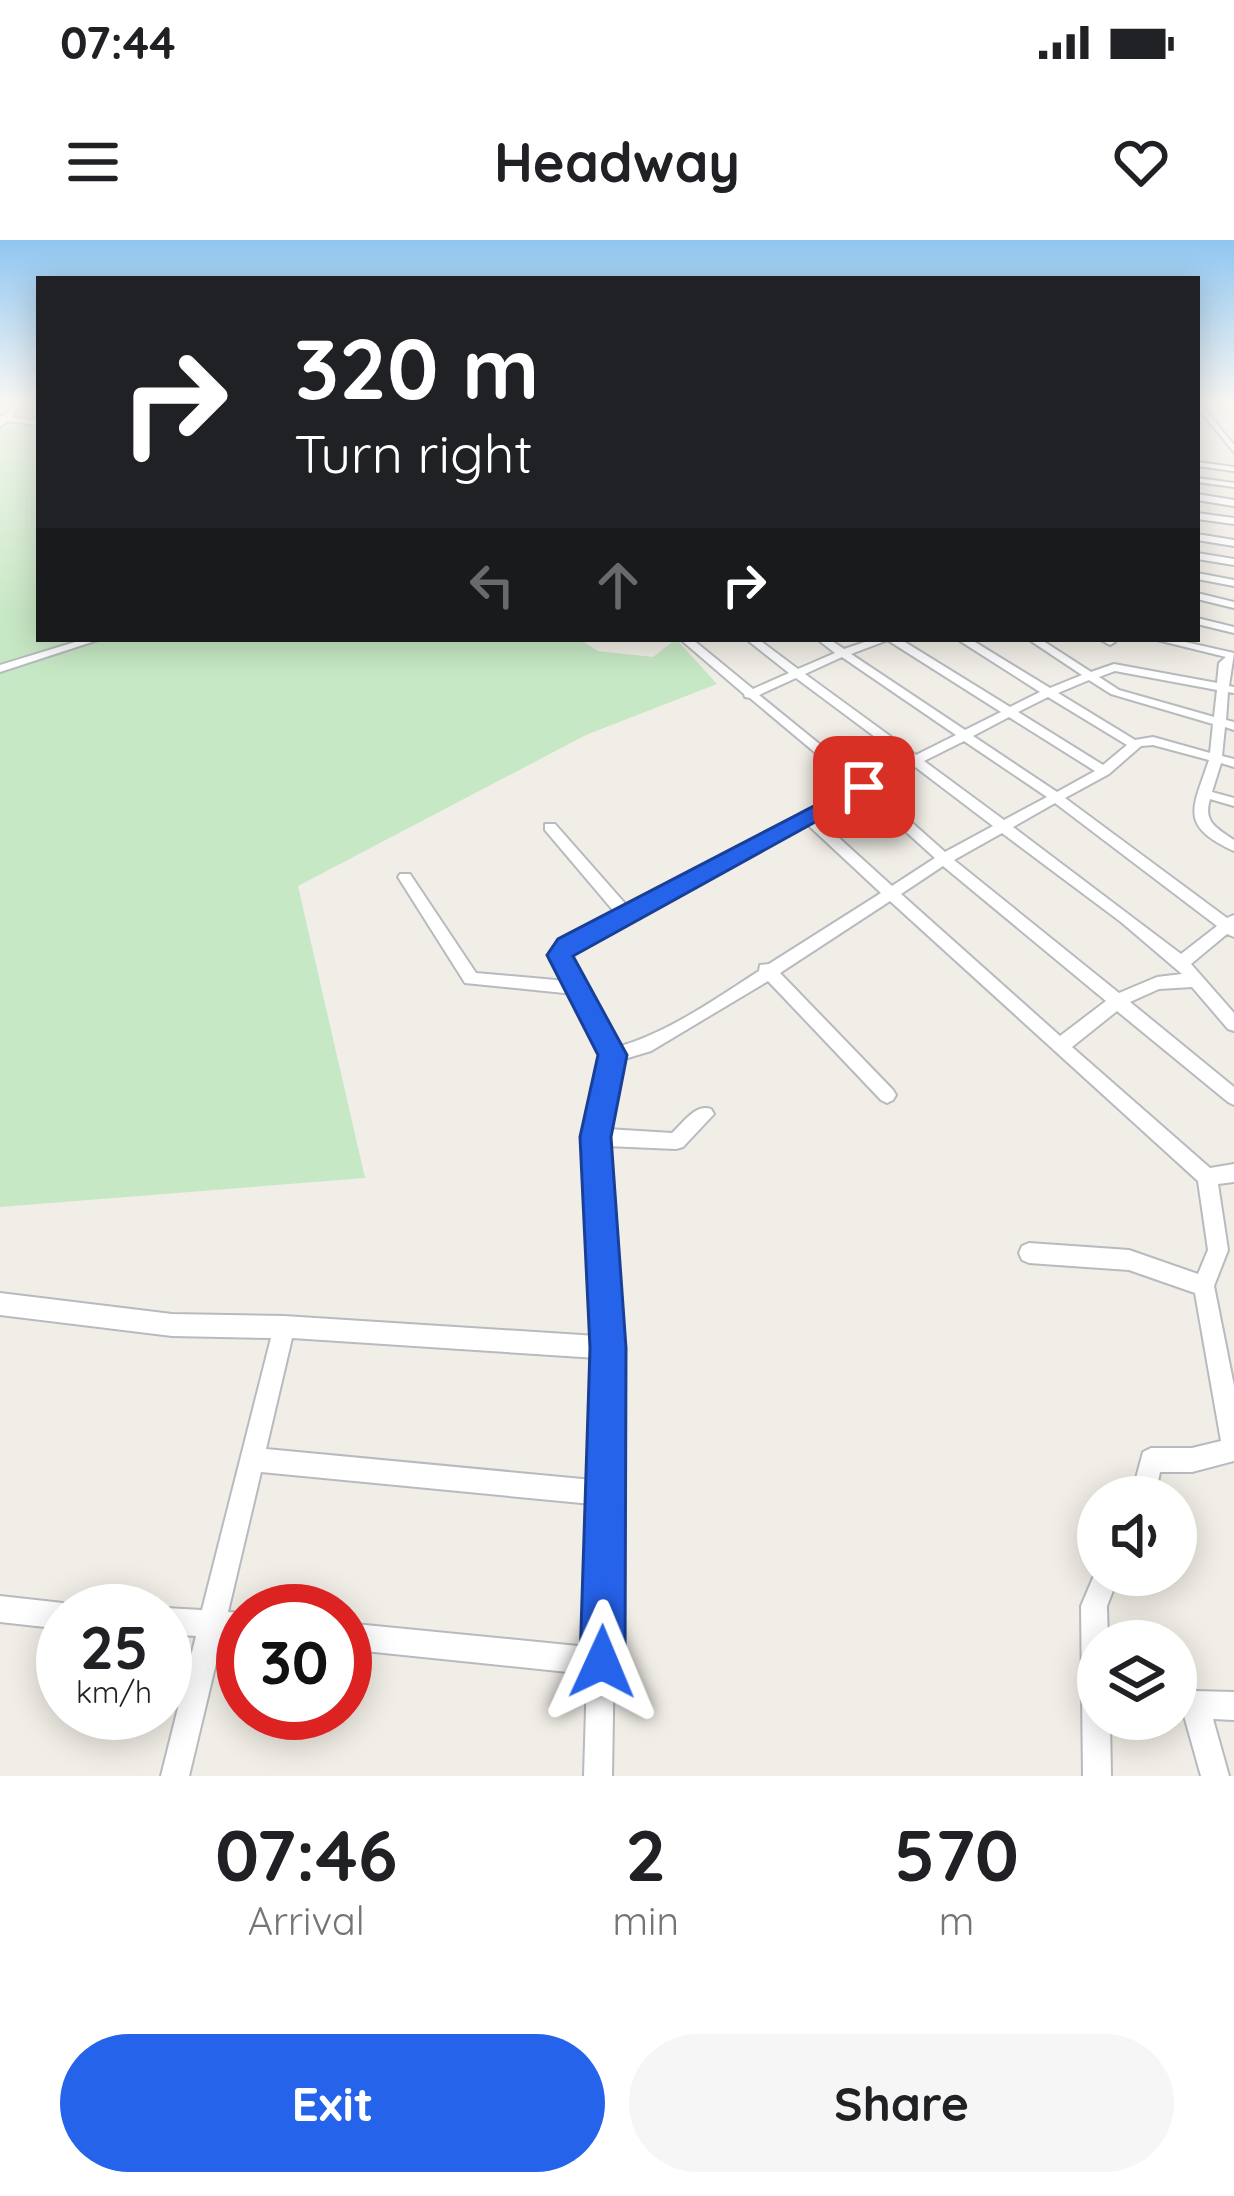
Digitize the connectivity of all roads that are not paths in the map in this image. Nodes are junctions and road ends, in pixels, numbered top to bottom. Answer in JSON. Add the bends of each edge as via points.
{"nodes":[{"id":1,"x":1200,"y":480,"type":"edge"},
{"id":2,"x":1234,"y":485,"type":"edge"},
{"id":3,"x":1200,"y":497,"type":"edge"},
{"id":4,"x":1234,"y":502,"type":"edge"},
{"id":5,"x":1200,"y":516,"type":"edge"},
{"id":6,"x":1234,"y":521,"type":"edge"},
{"id":7,"x":1200,"y":536,"type":"edge"},
{"id":8,"x":1234,"y":542,"type":"edge"},
{"id":9,"x":1200,"y":556,"type":"edge"},
{"id":10,"x":1234,"y":562,"type":"edge"},
{"id":11,"x":1200,"y":577,"type":"edge"},
{"id":12,"x":1234,"y":583,"type":"edge"},
{"id":13,"x":1200,"y":597,"type":"edge"},
{"id":14,"x":1234,"y":605,"type":"edge"},
{"id":15,"x":1200,"y":622,"type":"edge"},
{"id":16,"x":1234,"y":629,"type":"edge"},
{"id":17,"x":86,"y":642,"type":"edge"},
{"id":18,"x":688,"y":642,"type":"edge"},
{"id":19,"x":755,"y":642,"type":"edge"},
{"id":20,"x":826,"y":642,"type":"edge"},
{"id":21,"x":878,"y":642,"type":"edge"},
{"id":22,"x":893,"y":642,"type":"edge"},
{"id":23,"x":967,"y":642,"type":"edge"},
{"id":24,"x":1038,"y":642,"type":"edge"},
{"id":25,"x":1172,"y":642,"type":"edge"},
{"id":26,"x":843,"y":653,"type":"junction"},
{"id":27,"x":1234,"y":657,"type":"edge"},
{"id":28,"x":0,"y":669,"type":"edge"},
{"id":29,"x":1092,"y":673,"type":"junction"},
{"id":30,"x":796,"y":674,"type":"junction"},
{"id":31,"x":1229,"y":688,"type":"edge"},
{"id":32,"x":1049,"y":692,"type":"junction"},
{"id":33,"x":749,"y":695,"type":"junction"},
{"id":34,"x":1007,"y":712,"type":"junction"},
{"id":35,"x":1226,"y":724,"type":"edge"},
{"id":36,"x":963,"y":735,"type":"junction"},
{"id":37,"x":1135,"y":745,"type":"junction"},
{"id":38,"x":913,"y":759,"type":"junction"},
{"id":39,"x":1228,"y":763,"type":"edge"},
{"id":40,"x":1104,"y":771,"type":"junction"},
{"id":41,"x":864,"y":787,"type":"junction"},
{"id":42,"x":1205,"y":794,"type":"junction"},
{"id":43,"x":1057,"y":798,"type":"junction"},
{"id":44,"x":1234,"y":802,"type":"edge"},
{"id":45,"x":806,"y":816,"type":"junction"},
{"id":46,"x":550,"y":827,"type":"dead end"},
{"id":47,"x":1004,"y":830,"type":"junction"},
{"id":48,"x":1234,"y":846,"type":"edge"},
{"id":49,"x":944,"y":859,"type":"junction"},
{"id":50,"x":405,"y":877,"type":"dead end"},
{"id":51,"x":894,"y":895,"type":"junction"},
{"id":52,"x":627,"y":916,"type":"junction"},
{"id":53,"x":1231,"y":925,"type":"edge"},
{"id":54,"x":1181,"y":963,"type":"junction"},
{"id":55,"x":766,"y":969,"type":"junction"},
{"id":56,"x":1198,"y":981,"type":"junction"},
{"id":57,"x":580,"y":988,"type":"junction"},
{"id":58,"x":1119,"y":1002,"type":"junction"},
{"id":59,"x":1234,"y":1024,"type":"edge"},
{"id":60,"x":1059,"y":1047,"type":"junction"},
{"id":61,"x":613,"y":1055,"type":"junction"},
{"id":62,"x":887,"y":1095,"type":"dead end"},
{"id":63,"x":1234,"y":1097,"type":"edge"},
{"id":64,"x":705,"y":1114,"type":"dead end"},
{"id":65,"x":596,"y":1137,"type":"junction"},
{"id":66,"x":1234,"y":1173,"type":"edge"},
{"id":67,"x":1207,"y":1177,"type":"junction"},
{"id":68,"x":1029,"y":1253,"type":"dead end"},
{"id":69,"x":1204,"y":1286,"type":"junction"},
{"id":70,"x":0,"y":1304,"type":"edge"},
{"id":71,"x":284,"y":1327,"type":"junction"},
{"id":72,"x":608,"y":1348,"type":"junction"},
{"id":73,"x":1234,"y":1448,"type":"edge"},
{"id":74,"x":255,"y":1460,"type":"junction"},
{"id":75,"x":1148,"y":1476,"type":"edge"},
{"id":76,"x":604,"y":1493,"type":"junction"},
{"id":77,"x":1098,"y":1596,"type":"edge"},
{"id":78,"x":0,"y":1609,"type":"edge"},
{"id":79,"x":36,"y":1613,"type":"edge"},
{"id":80,"x":192,"y":1622,"type":"edge"},
{"id":81,"x":214,"y":1623,"type":"junction"},
{"id":82,"x":372,"y":1639,"type":"edge"},
{"id":83,"x":602,"y":1662,"type":"junction"},
{"id":84,"x":1234,"y":1706,"type":"edge"},
{"id":85,"x":175,"y":1776,"type":"edge"},
{"id":86,"x":598,"y":1776,"type":"edge"},
{"id":87,"x":1097,"y":1776,"type":"edge"},
{"id":88,"x":1215,"y":1776,"type":"edge"}],
"edges":[{"from":1,"to":2,"type":"street"},
{"from":3,"to":4,"type":"street"},
{"from":5,"to":6,"type":"street"},
{"from":7,"to":8,"type":"street"},
{"from":9,"to":10,"type":"street"},
{"from":11,"to":12,"type":"street"},
{"from":13,"to":14,"type":"street"},
{"from":15,"to":16,"type":"street"},
{"from":17,"to":28,"type":"street"},
{"from":18,"to":33,"type":"street"},
{"from":19,"to":30,"type":"street"},
{"from":20,"to":26,"type":"street"},
{"from":21,"to":26,"type":"street"},
{"from":22,"to":34,"type":"street"},
{"from":23,"to":32,"type":"street"},
{"from":24,"to":29,"type":"street"},
{"from":25,"to":27,"type":"street"},
{"from":26,"to":30,"type":"street"},
{"from":26,"to":36,"type":"street"},
{"from":27,"to":31,"type":"street","via":[[1225,663]]},
{"from":29,"to":31,"type":"street","via":[[1124,664]]},
{"from":29,"to":32,"type":"street"},
{"from":29,"to":35,"type":"street","via":[[1115,692]]},
{"from":30,"to":33,"type":"street"},
{"from":30,"to":38,"type":"street"},
{"from":31,"to":35,"type":"street"},
{"from":32,"to":34,"type":"street"},
{"from":32,"to":37,"type":"street"},
{"from":33,"to":41,"type":"street"},
{"from":34,"to":36,"type":"street"},
{"from":34,"to":40,"type":"street"},
{"from":35,"to":39,"type":"street"},
{"from":36,"to":38,"type":"street"},
{"from":36,"to":43,"type":"street"},
{"from":37,"to":39,"type":"street","via":[[1153,741]]},
{"from":37,"to":40,"type":"street"},
{"from":38,"to":41,"type":"street"},
{"from":38,"to":47,"type":"street"},
{"from":39,"to":42,"type":"street"},
{"from":40,"to":43,"type":"street"},
{"from":41,"to":45,"type":"street"},
{"from":41,"to":49,"type":"street"},
{"from":42,"to":44,"type":"street"},
{"from":42,"to":48,"type":"street","via":[[1201,821]]},
{"from":43,"to":47,"type":"street"},
{"from":43,"to":53,"type":"street"},
{"from":45,"to":51,"type":"street"},
{"from":45,"to":52,"type":"street"},
{"from":46,"to":52,"type":"street"},
{"from":47,"to":49,"type":"street"},
{"from":47,"to":54,"type":"street"},
{"from":49,"to":51,"type":"street"},
{"from":49,"to":58,"type":"street"},
{"from":50,"to":57,"type":"street","via":[[471,979]]},
{"from":51,"to":55,"type":"street"},
{"from":51,"to":60,"type":"street"},
{"from":52,"to":57,"type":"street","via":[[560,955]]},
{"from":53,"to":54,"type":"street"},
{"from":54,"to":56,"type":"street"},
{"from":55,"to":61,"type":"street","via":[[645,1046]]},
{"from":55,"to":62,"type":"street"},
{"from":56,"to":58,"type":"street","via":[[1150,982]]},
{"from":56,"to":59,"type":"street"},
{"from":57,"to":61,"type":"street"},
{"from":58,"to":60,"type":"street"},
{"from":58,"to":63,"type":"street"},
{"from":60,"to":67,"type":"street"},
{"from":61,"to":65,"type":"street"},
{"from":64,"to":65,"type":"street","via":[[676,1141]]},
{"from":65,"to":72,"type":"street"},
{"from":66,"to":67,"type":"street"},
{"from":67,"to":69,"type":"street","via":[[1218,1250]]},
{"from":68,"to":69,"type":"street","via":[[1130,1260]]},
{"from":69,"to":73,"type":"street"},
{"from":70,"to":71,"type":"street","via":[[172,1325]]},
{"from":71,"to":72,"type":"street"},
{"from":71,"to":74,"type":"street"},
{"from":72,"to":76,"type":"street"},
{"from":73,"to":75,"type":"street","via":[[1151,1460]]},
{"from":74,"to":76,"type":"street"},
{"from":74,"to":81,"type":"street"},
{"from":76,"to":83,"type":"street"},
{"from":77,"to":87,"type":"street"},
{"from":78,"to":79,"type":"street"},
{"from":80,"to":81,"type":"street"},
{"from":81,"to":85,"type":"street"},
{"from":82,"to":83,"type":"street"},
{"from":83,"to":86,"type":"street"},
{"from":84,"to":88,"type":"street","via":[[1195,1705]]}]}
